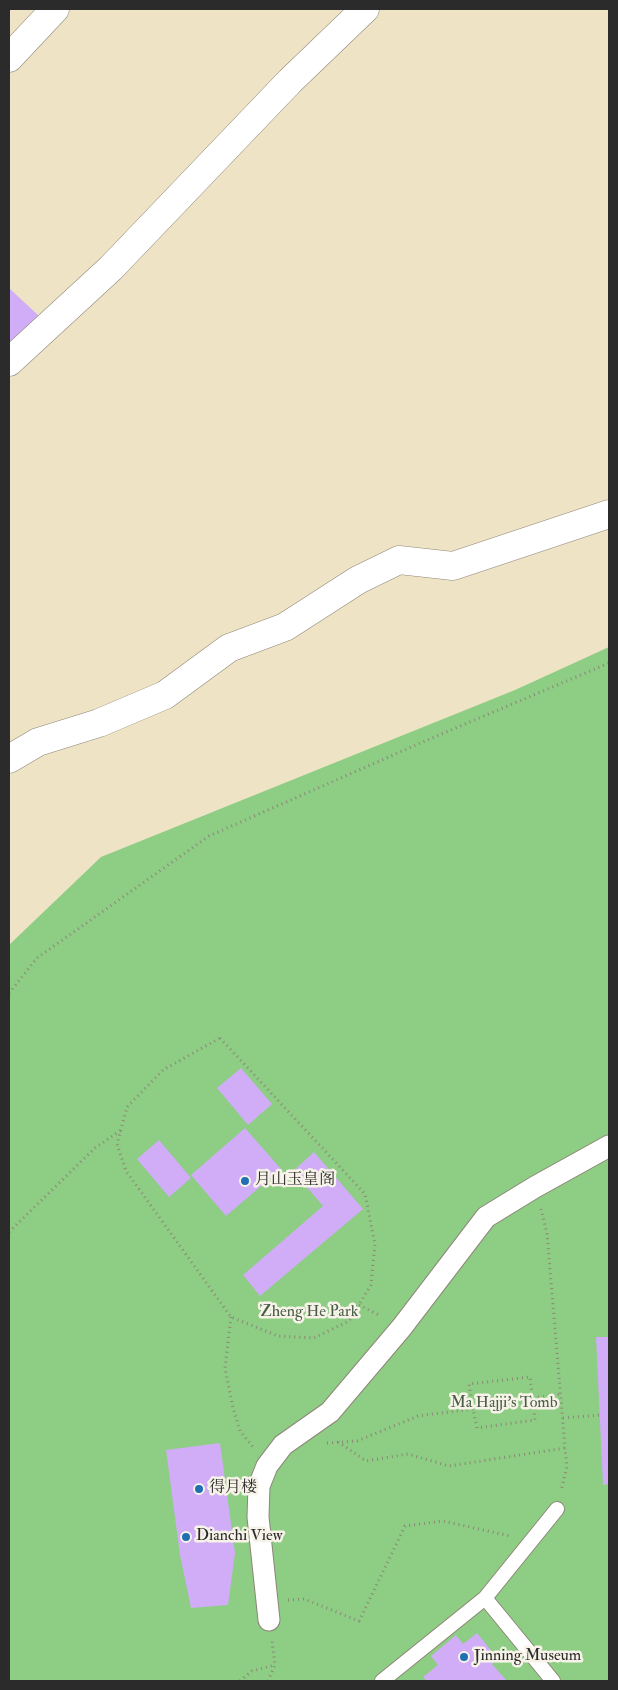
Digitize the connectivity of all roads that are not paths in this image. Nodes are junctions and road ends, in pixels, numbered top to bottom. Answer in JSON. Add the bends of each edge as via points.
{"nodes":[{"id":1,"x":55,"y":9,"type":"edge"},
{"id":2,"x":365,"y":9,"type":"edge"},
{"id":3,"x":9,"y":58,"type":"edge"},
{"id":4,"x":9,"y":362,"type":"edge"},
{"id":5,"x":609,"y":514,"type":"edge"},
{"id":6,"x":9,"y":759,"type":"edge"},
{"id":7,"x":609,"y":1146,"type":"edge"},
{"id":8,"x":558,"y":1508,"type":"road end"},
{"id":9,"x":485,"y":1598,"type":"junction"},
{"id":10,"x":268,"y":1611,"type":"road end"},
{"id":11,"x":382,"y":1681,"type":"edge"},
{"id":12,"x":553,"y":1681,"type":"edge"}],
"edges":[{"from":1,"to":3,"type":"street"},
{"from":2,"to":4,"type":"street","via":[[290,80],[111,268]]},
{"from":5,"to":6,"type":"street","via":[[453,566],[399,560],[358,580],[285,627],[229,648],[165,695],[99,723],[38,742]]},
{"from":7,"to":10,"type":"street","via":[[486,1216],[402,1327],[330,1412],[282,1448],[267,1466],[259,1486],[258,1517]]},
{"from":8,"to":9,"type":"lane"},
{"from":9,"to":11,"type":"lane"},
{"from":9,"to":12,"type":"lane"}]}
